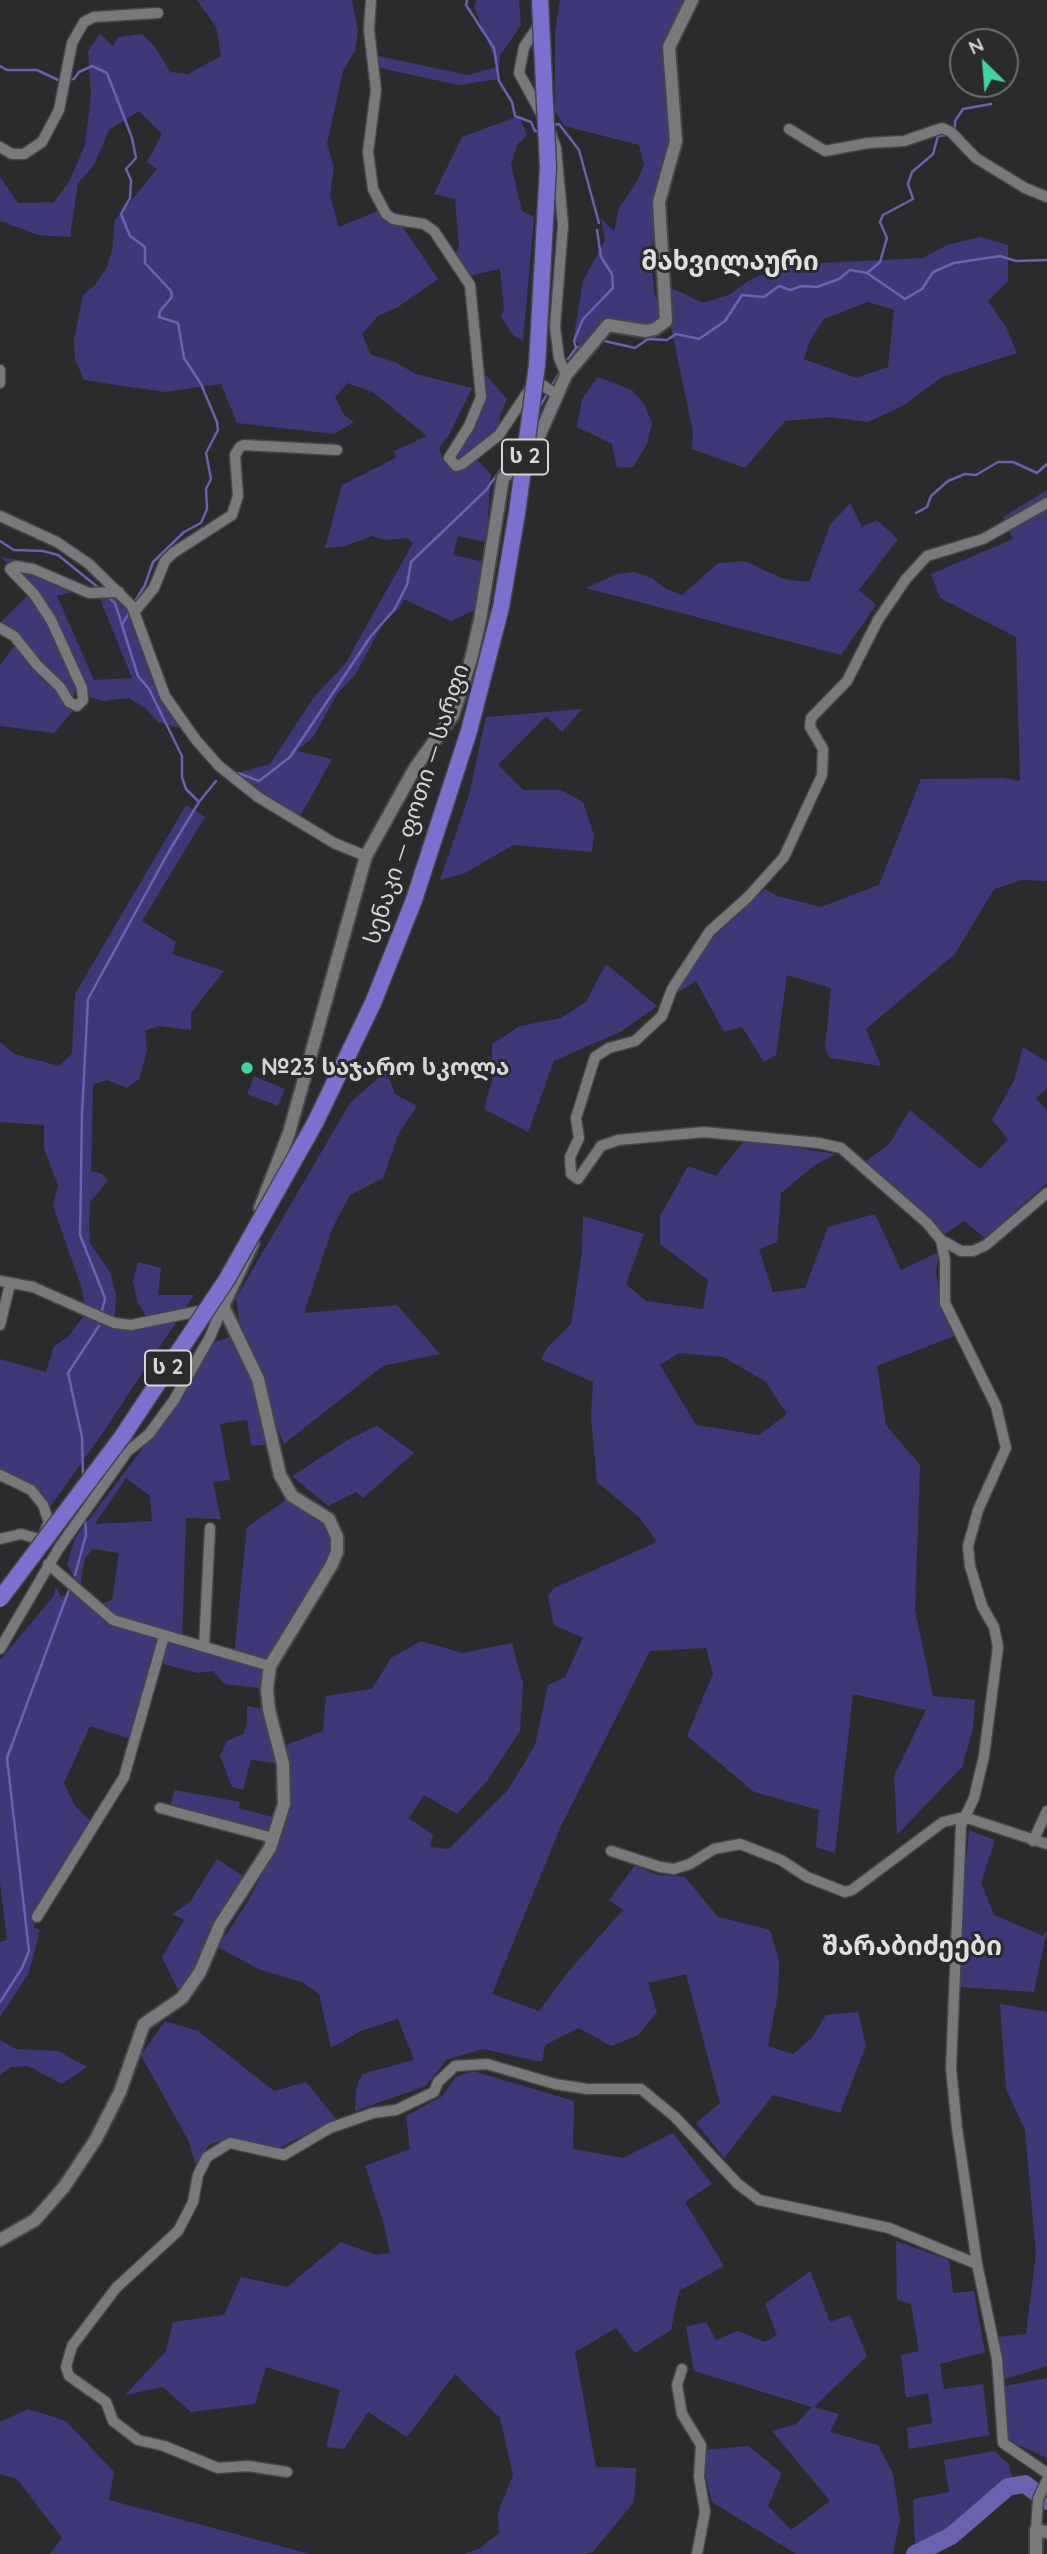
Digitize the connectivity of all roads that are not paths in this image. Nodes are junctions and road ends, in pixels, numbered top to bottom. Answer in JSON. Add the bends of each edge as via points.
{"nodes":[{"id":1,"x":371,"y":0,"type":"edge"},
{"id":2,"x":540,"y":0,"type":"edge"},
{"id":3,"x":547,"y":0,"type":"edge"},
{"id":4,"x":692,"y":0,"type":"edge"},
{"id":5,"x":158,"y":13,"type":"dead end"},
{"id":6,"x":789,"y":129,"type":"dead end"},
{"id":7,"x":0,"y":147,"type":"edge"},
{"id":8,"x":1047,"y":197,"type":"edge"},
{"id":9,"x":0,"y":370,"type":"edge"},
{"id":10,"x":566,"y":375,"type":"junction"},
{"id":11,"x":0,"y":383,"type":"edge"},
{"id":12,"x":551,"y":390,"type":"junction"},
{"id":13,"x":338,"y":450,"type":"dead end"},
{"id":14,"x":1047,"y":501,"type":"edge"},
{"id":15,"x":0,"y":516,"type":"edge"},
{"id":16,"x":119,"y":592,"type":"junction"},
{"id":17,"x":135,"y":611,"type":"junction"},
{"id":18,"x":0,"y":628,"type":"edge"},
{"id":19,"x":366,"y":856,"type":"junction"},
{"id":20,"x":1047,"y":1192,"type":"edge"},
{"id":21,"x":941,"y":1240,"type":"junction"},
{"id":22,"x":5,"y":1282,"type":"edge"},
{"id":23,"x":223,"y":1306,"type":"junction"},
{"id":24,"x":0,"y":1325,"type":"edge"},
{"id":25,"x":0,"y":1475,"type":"edge"},
{"id":26,"x":210,"y":1528,"type":"dead end"},
{"id":27,"x":42,"y":1538,"type":"junction"},
{"id":28,"x":0,"y":1539,"type":"edge"},
{"id":29,"x":59,"y":1548,"type":"junction"},
{"id":30,"x":48,"y":1564,"type":"junction"},
{"id":31,"x":0,"y":1599,"type":"edge"},
{"id":32,"x":164,"y":1636,"type":"junction"},
{"id":33,"x":204,"y":1647,"type":"junction"},
{"id":34,"x":0,"y":1649,"type":"edge"},
{"id":35,"x":270,"y":1667,"type":"junction"},
{"id":36,"x":160,"y":1808,"type":"dead end"},
{"id":37,"x":1047,"y":1811,"type":"edge"},
{"id":38,"x":964,"y":1818,"type":"junction"},
{"id":39,"x":273,"y":1838,"type":"junction"},
{"id":40,"x":1033,"y":1841,"type":"junction"},
{"id":41,"x":1047,"y":1844,"type":"edge"},
{"id":42,"x":611,"y":1851,"type":"dead end"},
{"id":43,"x":37,"y":1917,"type":"dead end"},
{"id":44,"x":0,"y":2240,"type":"edge"},
{"id":45,"x":977,"y":2263,"type":"junction"},
{"id":46,"x":682,"y":2369,"type":"dead end"},
{"id":47,"x":286,"y":2472,"type":"dead end"},
{"id":48,"x":1047,"y":2473,"type":"edge"},
{"id":49,"x":1047,"y":2480,"type":"edge"},
{"id":50,"x":1041,"y":2531,"type":"edge"},
{"id":51,"x":697,"y":2554,"type":"edge"},
{"id":52,"x":1036,"y":2554,"type":"edge"}],
"edges":[{"from":1,"to":12,"type":"street","via":[[369,30],[376,90],[368,152],[373,189],[386,215],[424,224],[433,232],[470,285],[481,397],[469,426],[450,453],[453,463],[462,464],[485,447],[510,422],[533,384]]},
{"from":2,"to":31,"type":"highway","name":"სენაკი — ფოთი — სარფი","number":"ს 2","bridge":true,"via":[[548,167],[537,365],[517,513],[501,607],[469,730],[414,900],[373,1003],[282,1187],[121,1437]]},
{"from":3,"to":10,"type":"street","via":[[537,30],[524,47],[519,73],[556,148],[563,225],[555,327]]},
{"from":4,"to":10,"type":"street","via":[[668,47],[676,141],[659,202],[666,321],[646,331],[608,325]]},
{"from":5,"to":7,"type":"street","via":[[94,17],[84,22],[72,43],[59,110],[42,142],[24,154]]},
{"from":6,"to":8,"type":"street","via":[[825,151],[904,141],[942,128],[976,158]]},
{"from":9,"to":11,"type":"street"},
{"from":10,"to":12,"type":"street"},
{"from":12,"to":19,"type":"street","via":[[535,445],[503,478],[480,620],[453,715],[415,768]]},
{"from":13,"to":17,"type":"street","via":[[240,447],[235,455],[238,496],[232,516],[173,553]]},
{"from":14,"to":21,"type":"street","via":[[983,539],[927,556],[906,579],[878,620],[847,681],[811,718],[810,727],[823,749],[822,775],[783,857],[748,898],[710,931],[672,989],[662,1016],[635,1041],[595,1057],[576,1118],[579,1138],[570,1157],[571,1174],[578,1179],[601,1146],[618,1140],[704,1132],[819,1143],[841,1148]]},
{"from":15,"to":16,"type":"street","via":[[57,542]]},
{"from":16,"to":17,"type":"street"},
{"from":16,"to":18,"type":"street","via":[[89,593],[33,569],[10,569],[51,620],[82,688],[83,700],[77,706],[14,636]]},
{"from":17,"to":19,"type":"street","via":[[165,696],[214,761],[258,797],[334,844]]},
{"from":19,"to":23,"type":"street","via":[[289,1133],[260,1210],[248,1260]]},
{"from":20,"to":21,"type":"street","via":[[979,1248],[961,1251]]},
{"from":21,"to":38,"type":"street","via":[[945,1303],[996,1406],[1006,1448],[978,1510],[968,1546],[970,1566],[998,1647],[984,1756]]},
{"from":22,"to":23,"type":"street","via":[[33,1287],[114,1323],[131,1325]]},
{"from":22,"to":24,"type":"street"},
{"from":23,"to":29,"type":"street","via":[[211,1337],[174,1400],[149,1434],[127,1452]]},
{"from":23,"to":35,"type":"street","via":[[258,1379],[280,1475],[292,1496],[329,1519],[337,1537],[331,1566]]},
{"from":25,"to":27,"type":"street","via":[[31,1490],[43,1505],[49,1522]]},
{"from":26,"to":33,"type":"street"},
{"from":27,"to":28,"type":"street","via":[[21,1534]]},
{"from":27,"to":29,"type":"street"},
{"from":29,"to":30,"type":"street"},
{"from":30,"to":32,"type":"street","via":[[104,1615]]},
{"from":30,"to":34,"type":"street"},
{"from":32,"to":33,"type":"street"},
{"from":32,"to":43,"type":"street","via":[[124,1777]]},
{"from":33,"to":35,"type":"street"},
{"from":35,"to":39,"type":"street","via":[[269,1710],[282,1764],[284,1804]]},
{"from":36,"to":39,"type":"street"},
{"from":37,"to":40,"type":"street"},
{"from":38,"to":40,"type":"street"},
{"from":38,"to":42,"type":"street","via":[[943,1822],[845,1892],[740,1844],[713,1849],[674,1869]]},
{"from":38,"to":45,"type":"street","via":[[951,2069]]},
{"from":39,"to":44,"type":"street","via":[[220,1925],[200,1972],[181,1998],[144,2024],[120,2092],[64,2188],[35,2220]]},
{"from":40,"to":41,"type":"street"},
{"from":45,"to":47,"type":"street","via":[[889,2228],[759,2200],[641,2089],[587,2089],[501,2067],[455,2066],[434,2092],[396,2110],[330,2128],[284,2155],[230,2143],[207,2157],[178,2231],[116,2288],[72,2346],[66,2367],[69,2376],[106,2402],[113,2421],[138,2440],[218,2468],[248,2466]]},
{"from":45,"to":48,"type":"street","via":[[997,2359],[1003,2443]]},
{"from":46,"to":51,"type":"street","via":[[677,2385],[682,2414],[701,2445],[699,2477],[705,2512]]},
{"from":49,"to":50,"type":"street","via":[[1038,2498]]},
{"from":50,"to":52,"type":"street"}]}
